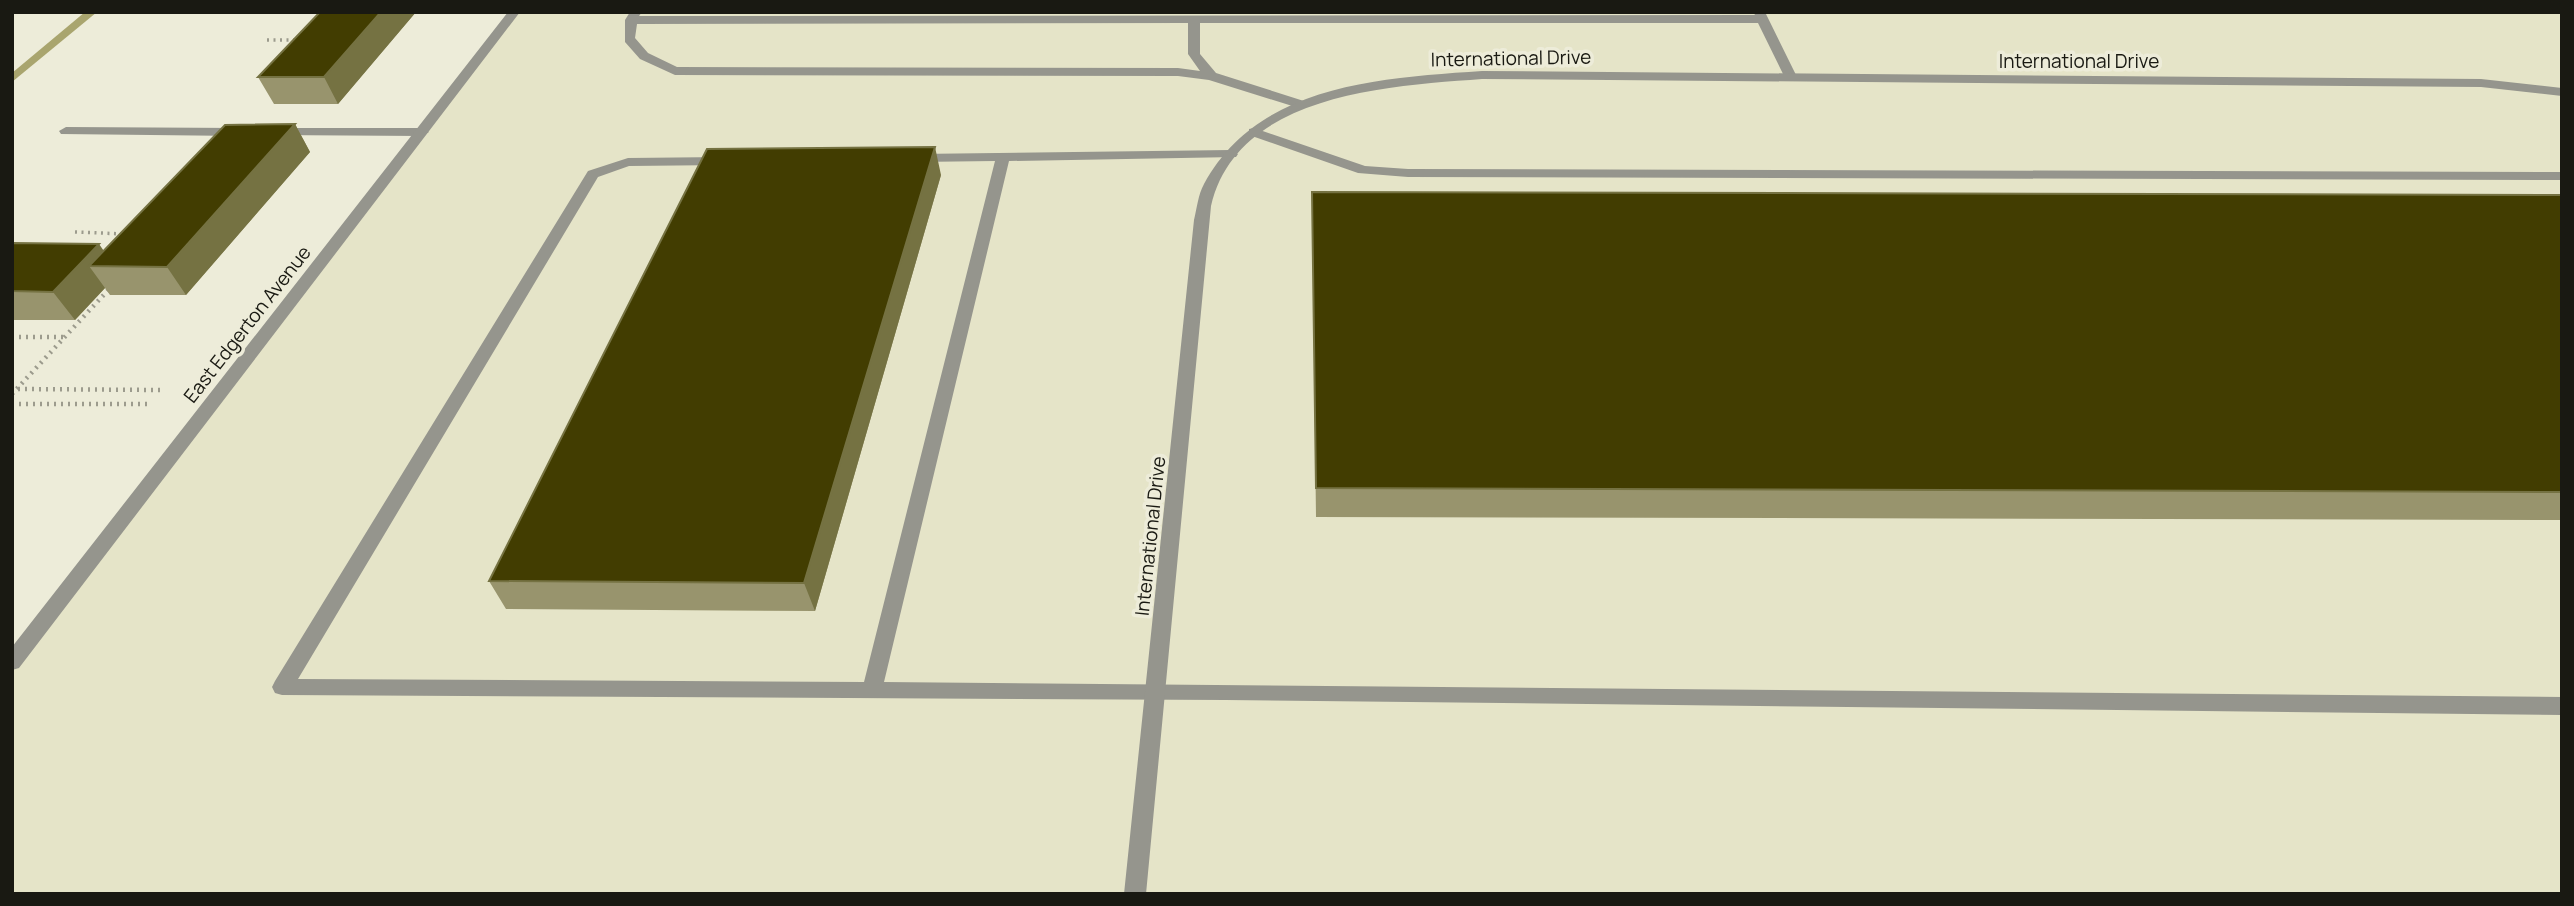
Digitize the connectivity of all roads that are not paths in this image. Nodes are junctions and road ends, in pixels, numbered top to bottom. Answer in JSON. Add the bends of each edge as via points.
{"nodes":[{"id":1,"x":514,"y":12,"type":"edge"},
{"id":2,"x":633,"y":16,"type":"edge"},
{"id":3,"x":1761,"y":16,"type":"edge"},
{"id":4,"x":1194,"y":19,"type":"junction"},
{"id":5,"x":1211,"y":76,"type":"junction"},
{"id":6,"x":1791,"y":77,"type":"junction"},
{"id":7,"x":2562,"y":92,"type":"edge"},
{"id":8,"x":1302,"y":105,"type":"junction"},
{"id":9,"x":66,"y":131,"type":"dead end"},
{"id":10,"x":422,"y":132,"type":"junction"},
{"id":11,"x":1254,"y":132,"type":"junction"},
{"id":12,"x":1231,"y":154,"type":"junction"},
{"id":13,"x":1003,"y":157,"type":"junction"},
{"id":14,"x":892,"y":158,"type":"edge"},
{"id":15,"x":740,"y":160,"type":"edge"},
{"id":16,"x":2562,"y":176,"type":"edge"},
{"id":17,"x":12,"y":663,"type":"edge"},
{"id":18,"x":872,"y":690,"type":"junction"},
{"id":19,"x":1154,"y":692,"type":"junction"},
{"id":20,"x":2562,"y":706,"type":"edge"},
{"id":21,"x":1135,"y":894,"type":"edge"}],
"edges":[{"from":1,"to":10,"type":"street","name":"East Edgerton Avenue"},
{"from":2,"to":4,"type":"street"},
{"from":2,"to":5,"type":"street","via":[[629,39],[644,56],[675,71],[1178,72]]},
{"from":3,"to":4,"type":"street"},
{"from":3,"to":6,"type":"street"},
{"from":4,"to":5,"type":"street","via":[[1194,54]]},
{"from":5,"to":8,"type":"street"},
{"from":6,"to":7,"type":"street","name":"International Drive","via":[[2481,83]]},
{"from":6,"to":8,"type":"street","name":"International Drive","via":[[1482,75],[1409,80]]},
{"from":8,"to":11,"type":"street","name":"International Drive","via":[[1264,122]]},
{"from":9,"to":10,"type":"street"},
{"from":10,"to":17,"type":"street","name":"East Edgerton Avenue"},
{"from":11,"to":12,"type":"street","name":"International Drive"},
{"from":11,"to":16,"type":"street","via":[[1363,170],[1408,173]]},
{"from":12,"to":13,"type":"street"},
{"from":12,"to":19,"type":"street","name":"International Drive","via":[[1211,185],[1201,220]]},
{"from":13,"to":14,"type":"street"},
{"from":13,"to":18,"type":"street"},
{"from":15,"to":18,"type":"street","via":[[628,162],[593,174],[282,687]]},
{"from":18,"to":19,"type":"street"},
{"from":19,"to":20,"type":"street"},
{"from":19,"to":21,"type":"street","name":"International Drive"}]}
